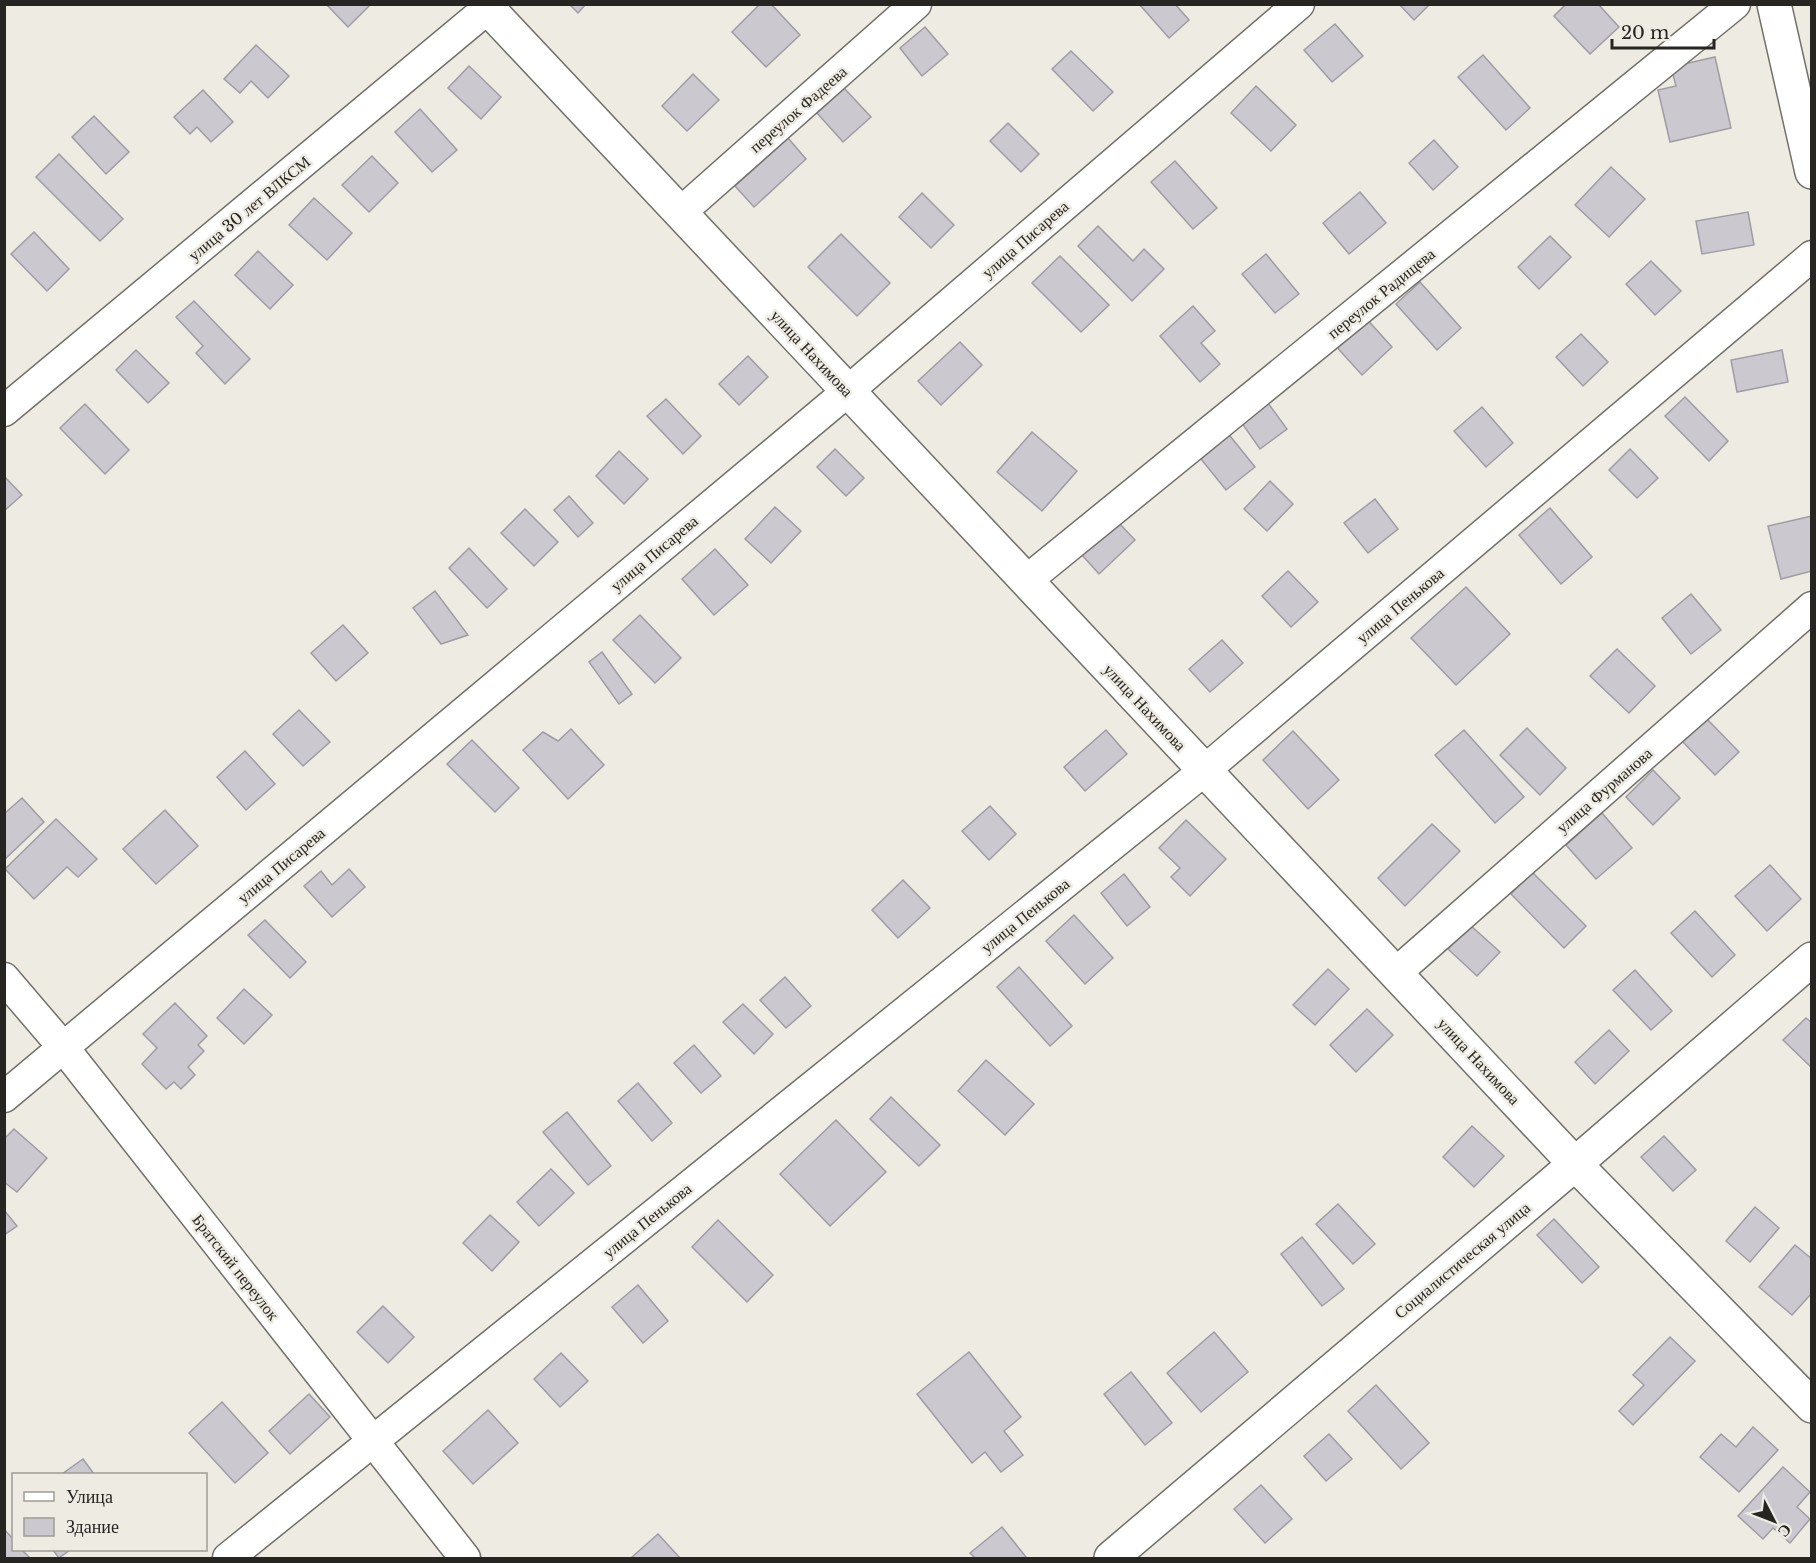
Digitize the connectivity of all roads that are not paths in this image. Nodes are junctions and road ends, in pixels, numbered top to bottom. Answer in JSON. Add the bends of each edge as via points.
{"nodes":[{"id":1,"x":916,"y":4,"type":"edge"},
{"id":2,"x":1299,"y":4,"type":"edge"},
{"id":3,"x":1736,"y":4,"type":"edge"},
{"id":4,"x":1774,"y":4,"type":"edge"},
{"id":5,"x":489,"y":6,"type":"edge"},
{"id":6,"x":1812,"y":172,"type":"edge"},
{"id":7,"x":680,"y":213,"type":"junction"},
{"id":8,"x":1812,"y":256,"type":"edge"},
{"id":9,"x":848,"y":391,"type":"junction"},
{"id":10,"x":4,"y":411,"type":"edge"},
{"id":11,"x":1026,"y":581,"type":"junction"},
{"id":12,"x":1812,"y":607,"type":"edge"},
{"id":13,"x":1205,"y":770,"type":"junction"},
{"id":14,"x":1812,"y":959,"type":"edge"},
{"id":15,"x":1396,"y":973,"type":"junction"},
{"id":16,"x":4,"y":978,"type":"edge"},
{"id":17,"x":63,"y":1047,"type":"junction"},
{"id":18,"x":4,"y":1097,"type":"edge"},
{"id":19,"x":1575,"y":1164,"type":"junction"},
{"id":20,"x":1812,"y":1406,"type":"edge"},
{"id":21,"x":372,"y":1442,"type":"junction"},
{"id":22,"x":228,"y":1558,"type":"edge"},
{"id":23,"x":465,"y":1558,"type":"edge"},
{"id":24,"x":1111,"y":1558,"type":"edge"}],
"edges":[{"from":1,"to":7,"type":"street","name":"переулок Фадеева"},
{"from":2,"to":9,"type":"street","name":"улица Писарева"},
{"from":3,"to":11,"type":"street","name":"переулок Радищева"},
{"from":4,"to":6,"type":"street"},
{"from":5,"to":7,"type":"street","name":"улица Нахимова"},
{"from":5,"to":10,"type":"street","name":"улица 30 лет ВЛКСМ"},
{"from":7,"to":9,"type":"street","name":"улица Нахимова"},
{"from":8,"to":13,"type":"street","name":"улица Пенькова"},
{"from":9,"to":11,"type":"street","name":"улица Нахимова"},
{"from":9,"to":17,"type":"street","name":"улица Писарева"},
{"from":11,"to":13,"type":"street","name":"улица Нахимова"},
{"from":12,"to":15,"type":"street","name":"улица Фурманова"},
{"from":13,"to":15,"type":"street","name":"улица Нахимова"},
{"from":13,"to":21,"type":"street","name":"улица Пенькова"},
{"from":14,"to":19,"type":"street","name":"Социалистическая улица"},
{"from":15,"to":19,"type":"street","name":"улица Нахимова"},
{"from":16,"to":17,"type":"street","name":"Братский переулок"},
{"from":17,"to":18,"type":"street","name":"улица Писарева"},
{"from":17,"to":21,"type":"street","name":"Братский переулок"},
{"from":19,"to":20,"type":"street","name":"улица Нахимова"},
{"from":19,"to":24,"type":"street","name":"Социалистическая улица"},
{"from":21,"to":22,"type":"street","name":"улица Пенькова"},
{"from":21,"to":23,"type":"street","name":"Братский переулок"}]}
